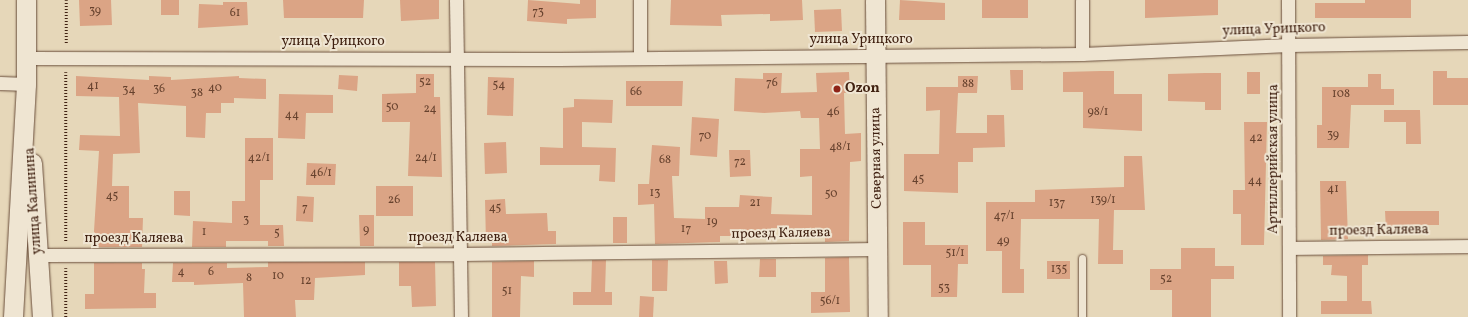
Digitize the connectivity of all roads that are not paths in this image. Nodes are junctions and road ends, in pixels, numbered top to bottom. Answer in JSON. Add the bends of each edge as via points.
{"nodes":[{"id":1,"x":26,"y":0,"type":"edge"},
{"id":2,"x":456,"y":0,"type":"edge"},
{"id":3,"x":640,"y":0,"type":"edge"},
{"id":4,"x":875,"y":0,"type":"edge"},
{"id":5,"x":1082,"y":0,"type":"edge"},
{"id":6,"x":1288,"y":0,"type":"edge"},
{"id":7,"x":1468,"y":42,"type":"edge"},
{"id":8,"x":1289,"y":45,"type":"junction"},
{"id":9,"x":1082,"y":54,"type":"junction"},
{"id":10,"x":640,"y":56,"type":"junction"},
{"id":11,"x":876,"y":56,"type":"junction"},
{"id":12,"x":27,"y":58,"type":"junction"},
{"id":13,"x":457,"y":59,"type":"junction"},
{"id":14,"x":0,"y":83,"type":"edge"},
{"id":15,"x":26,"y":84,"type":"junction"},
{"id":16,"x":1468,"y":246,"type":"edge"},
{"id":17,"x":1291,"y":248,"type":"junction"},
{"id":18,"x":878,"y":249,"type":"junction"},
{"id":19,"x":460,"y":254,"type":"junction"},
{"id":20,"x":38,"y":255,"type":"junction"},
{"id":21,"x":1082,"y":258,"type":"dead end"},
{"id":22,"x":13,"y":317,"type":"edge"},
{"id":23,"x":42,"y":317,"type":"edge"},
{"id":24,"x":461,"y":317,"type":"edge"},
{"id":25,"x":878,"y":317,"type":"edge"},
{"id":26,"x":1082,"y":317,"type":"edge"},
{"id":27,"x":1289,"y":317,"type":"edge"}],
"edges":[{"from":1,"to":12,"type":"main road","name":"улица Калинина"},
{"from":2,"to":13,"type":"street"},
{"from":3,"to":10,"type":"street"},
{"from":4,"to":11,"type":"main road","name":"Северная улица"},
{"from":5,"to":9,"type":"street"},
{"from":6,"to":8,"type":"street","name":"Артиллерийская улица"},
{"from":7,"to":8,"type":"street","name":"улица Урицкого"},
{"from":8,"to":9,"type":"street","name":"улица Урицкого"},
{"from":8,"to":17,"type":"street","name":"Артиллерийская улица"},
{"from":9,"to":11,"type":"street","name":"улица Урицкого"},
{"from":10,"to":11,"type":"street","name":"улица Урицкого"},
{"from":10,"to":13,"type":"street","name":"улица Урицкого"},
{"from":11,"to":18,"type":"main road","name":"Северная улица"},
{"from":12,"to":13,"type":"street","name":"улица Урицкого"},
{"from":12,"to":15,"type":"main road","name":"улица Калинина"},
{"from":13,"to":19,"type":"street"},
{"from":14,"to":15,"type":"street"},
{"from":15,"to":20,"type":"main road","name":"улица Калинина"},
{"from":15,"to":22,"type":"main road","name":"улица Калинина"},
{"from":16,"to":17,"type":"street","name":"проезд Каляева"},
{"from":17,"to":27,"type":"street","name":"Артиллерийская улица"},
{"from":18,"to":19,"type":"street","name":"проезд Каляева"},
{"from":18,"to":25,"type":"main road","name":"Северная улица"},
{"from":19,"to":20,"type":"street","name":"проезд Каляева"},
{"from":19,"to":24,"type":"street"},
{"from":20,"to":23,"type":"main road","name":"улица Калинина"},
{"from":21,"to":26,"type":"lane"}]}
